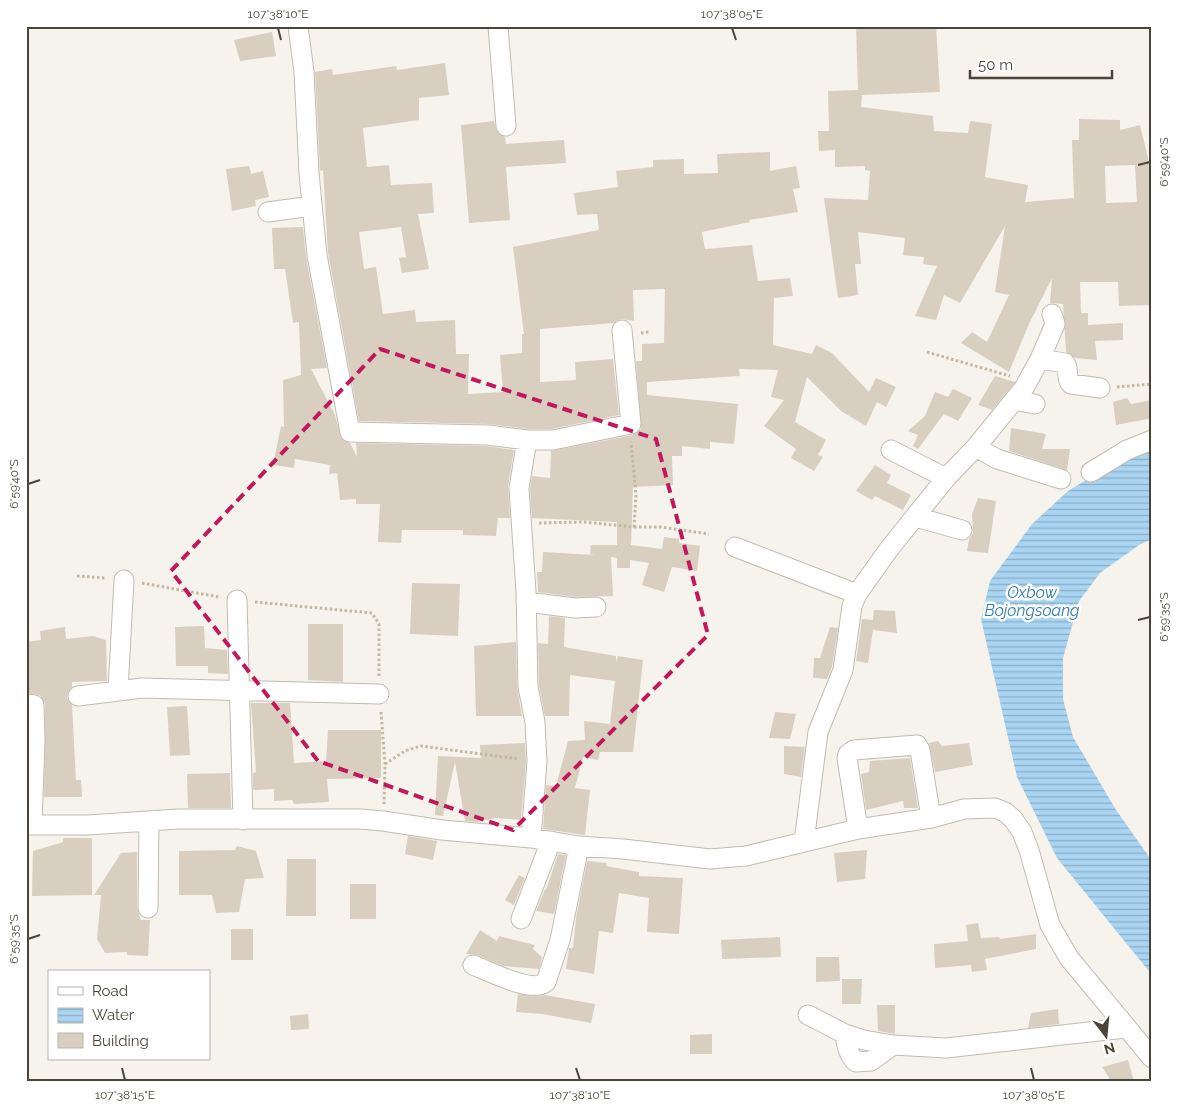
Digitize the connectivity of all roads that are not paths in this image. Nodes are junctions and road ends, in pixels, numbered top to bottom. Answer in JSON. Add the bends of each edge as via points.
{"nodes":[{"id":1,"x":298,"y":26,"type":"edge"},
{"id":2,"x":498,"y":26,"type":"edge"},
{"id":3,"x":506,"y":126,"type":"dead end"},
{"id":4,"x":312,"y":206,"type":"junction"},
{"id":5,"x":268,"y":212,"type":"dead end"},
{"id":6,"x":1052,"y":314,"type":"dead end"},
{"id":7,"x":622,"y":330,"type":"dead end"},
{"id":8,"x":1040,"y":359,"type":"junction"},
{"id":9,"x":1100,"y":388,"type":"road end"},
{"id":10,"x":1015,"y":400,"type":"junction"},
{"id":11,"x":1035,"y":404,"type":"dead end"},
{"id":12,"x":527,"y":440,"type":"junction"},
{"id":13,"x":1152,"y":440,"type":"edge"},
{"id":14,"x":976,"y":447,"type":"junction"},
{"id":15,"x":891,"y":450,"type":"dead end"},
{"id":16,"x":1091,"y":472,"type":"dead end"},
{"id":17,"x":946,"y":478,"type":"junction"},
{"id":18,"x":1061,"y":479,"type":"dead end"},
{"id":19,"x":916,"y":517,"type":"junction"},
{"id":20,"x":962,"y":530,"type":"dead end"},
{"id":21,"x":735,"y":547,"type":"dead end"},
{"id":22,"x":124,"y":580,"type":"road end"},
{"id":23,"x":857,"y":594,"type":"junction"},
{"id":24,"x":237,"y":600,"type":"road end"},
{"id":25,"x":526,"y":602,"type":"junction"},
{"id":26,"x":596,"y":607,"type":"dead end"},
{"id":27,"x":118,"y":690,"type":"junction"},
{"id":28,"x":239,"y":692,"type":"junction"},
{"id":29,"x":379,"y":694,"type":"road end"},
{"id":30,"x":78,"y":696,"type":"dead end"},
{"id":31,"x":26,"y":704,"type":"edge"},
{"id":32,"x":931,"y":818,"type":"junction"},
{"id":33,"x":243,"y":820,"type":"junction"},
{"id":34,"x":149,"y":821,"type":"junction"},
{"id":35,"x":29,"y":826,"type":"edge"},
{"id":36,"x":858,"y":829,"type":"junction"},
{"id":37,"x":531,"y":838,"type":"junction"},
{"id":38,"x":551,"y":841,"type":"junction"},
{"id":39,"x":804,"y":842,"type":"junction"},
{"id":40,"x":579,"y":846,"type":"junction"},
{"id":41,"x":148,"y":908,"type":"dead end"},
{"id":42,"x":520,"y":919,"type":"dead end"},
{"id":43,"x":474,"y":965,"type":"dead end"},
{"id":44,"x":808,"y":1015,"type":"dead end"},
{"id":45,"x":1125,"y":1028,"type":"junction"},
{"id":46,"x":1152,"y":1058,"type":"edge"}],
"edges":[{"from":1,"to":4,"type":"street"},
{"from":2,"to":3,"type":"street"},
{"from":4,"to":5,"type":"street"},
{"from":4,"to":12,"type":"street","via":[[350,432],[488,435]]},
{"from":6,"to":8,"type":"street","via":[[1055,324]]},
{"from":7,"to":12,"type":"street","via":[[631,424],[553,440]]},
{"from":8,"to":9,"type":"street","via":[[1065,363],[1071,384]]},
{"from":8,"to":10,"type":"street"},
{"from":10,"to":11,"type":"street"},
{"from":10,"to":14,"type":"street"},
{"from":12,"to":25,"type":"street","via":[[519,488]]},
{"from":13,"to":16,"type":"street","via":[[1127,450]]},
{"from":14,"to":17,"type":"street"},
{"from":14,"to":18,"type":"street","via":[[997,459]]},
{"from":15,"to":17,"type":"street"},
{"from":17,"to":19,"type":"street"},
{"from":19,"to":20,"type":"street"},
{"from":19,"to":23,"type":"street"},
{"from":21,"to":23,"type":"street"},
{"from":22,"to":27,"type":"street"},
{"from":23,"to":39,"type":"street","via":[[852,606],[843,670],[818,732]]},
{"from":24,"to":28,"type":"street"},
{"from":25,"to":26,"type":"street"},
{"from":25,"to":37,"type":"street","via":[[528,687],[535,722],[537,762]]},
{"from":27,"to":28,"type":"street"},
{"from":27,"to":30,"type":"street"},
{"from":28,"to":29,"type":"street"},
{"from":28,"to":33,"type":"street"},
{"from":31,"to":35,"type":"street","via":[[34,705],[35,732]]},
{"from":32,"to":36,"type":"street"},
{"from":32,"to":36,"type":"street","via":[[917,745],[854,750],[847,758]]},
{"from":32,"to":45,"type":"street","via":[[995,808],[1013,819],[1029,850],[1055,934]]},
{"from":33,"to":34,"type":"street"},
{"from":33,"to":37,"type":"street","via":[[383,821]]},
{"from":34,"to":35,"type":"street"},
{"from":34,"to":41,"type":"street"},
{"from":36,"to":39,"type":"street"},
{"from":37,"to":38,"type":"street"},
{"from":38,"to":40,"type":"street"},
{"from":38,"to":42,"type":"street"},
{"from":39,"to":40,"type":"street","via":[[746,856],[710,859]]},
{"from":40,"to":43,"type":"street","via":[[560,940],[546,982],[527,985]]},
{"from":44,"to":45,"type":"street","via":[[845,1034],[849,1052],[856,1062],[871,1061],[894,1045],[946,1048]]},
{"from":45,"to":46,"type":"street"}]}
